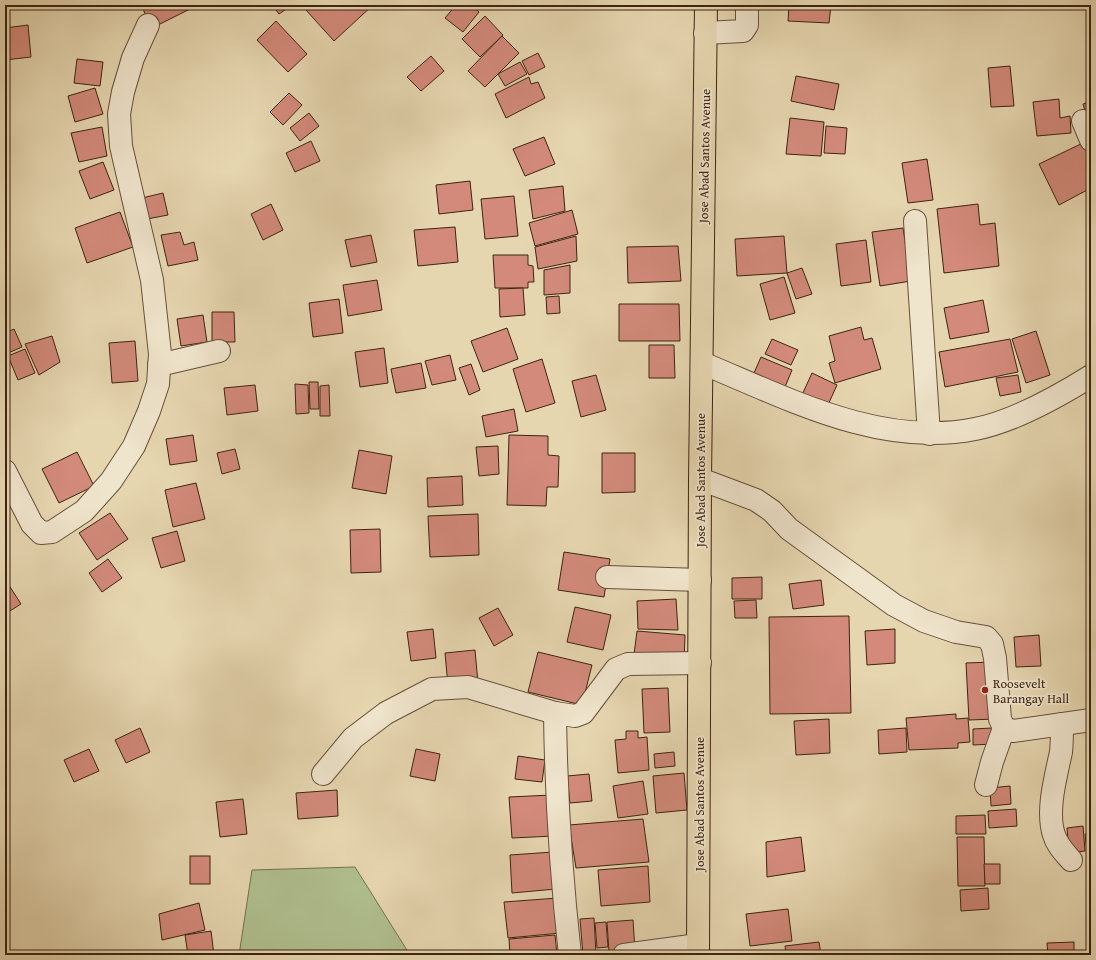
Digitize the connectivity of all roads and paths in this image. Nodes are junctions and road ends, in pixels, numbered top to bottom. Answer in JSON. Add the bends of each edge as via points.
{"nodes":[{"id":1,"x":706,"y":5,"type":"edge"},
{"id":2,"x":747,"y":5,"type":"edge"},
{"id":3,"x":148,"y":25,"type":"dead end"},
{"id":4,"x":705,"y":33,"type":"junction"},
{"id":5,"x":915,"y":221,"type":"dead end"},
{"id":6,"x":219,"y":351,"type":"dead end"},
{"id":7,"x":702,"y":363,"type":"junction"},
{"id":8,"x":159,"y":366,"type":"junction"},
{"id":9,"x":1091,"y":376,"type":"edge"},
{"id":10,"x":929,"y":434,"type":"junction"},
{"id":11,"x":5,"y":471,"type":"edge"},
{"id":12,"x":700,"y":479,"type":"junction"},
{"id":13,"x":607,"y":577,"type":"dead end"},
{"id":14,"x":700,"y":580,"type":"junction"},
{"id":15,"x":700,"y":663,"type":"junction"},
{"id":16,"x":555,"y":713,"type":"junction"},
{"id":17,"x":1091,"y":720,"type":"edge"},
{"id":18,"x":1062,"y":724,"type":"junction"},
{"id":19,"x":1004,"y":728,"type":"junction"},
{"id":20,"x":323,"y":774,"type":"dead end"},
{"id":21,"x":986,"y":785,"type":"dead end"},
{"id":22,"x":1071,"y":860,"type":"dead end"},
{"id":23,"x":698,"y":950,"type":"edge"},
{"id":24,"x":570,"y":955,"type":"edge"},
{"id":25,"x":624,"y":955,"type":"edge"}],
"edges":[{"from":1,"to":4,"type":"highway","name":"Jose Abad Santos Avenue"},
{"from":2,"to":4,"type":"street","via":[[747,25],[743,31]]},
{"from":3,"to":8,"type":"street","via":[[133,58],[119,114],[121,146],[152,280]]},
{"from":4,"to":7,"type":"highway","name":"Jose Abad Santos Avenue"},
{"from":5,"to":10,"type":"street"},
{"from":6,"to":8,"type":"street"},
{"from":7,"to":10,"type":"street","via":[[802,404],[857,422]]},
{"from":7,"to":12,"type":"highway","name":"Jose Abad Santos Avenue"},
{"from":8,"to":11,"type":"street","via":[[158,384],[134,446],[112,481],[84,511],[52,532],[41,533],[32,524]]},
{"from":9,"to":10,"type":"street","via":[[1016,416],[976,429]]},
{"from":12,"to":14,"type":"highway","name":"Jose Abad Santos Avenue"},
{"from":12,"to":19,"type":"street","via":[[756,500],[772,511],[789,529],[894,605],[912,615],[956,632],[986,637],[992,644],[995,658],[1000,719]]},
{"from":13,"to":14,"type":"street"},
{"from":14,"to":15,"type":"highway","name":"Jose Abad Santos Avenue"},
{"from":15,"to":16,"type":"street","via":[[628,664],[616,669],[583,713],[575,716]]},
{"from":15,"to":23,"type":"highway","name":"Jose Abad Santos Avenue"},
{"from":16,"to":20,"type":"street","via":[[468,687],[432,690],[386,713],[353,738]]},
{"from":16,"to":24,"type":"street","via":[[562,870]]},
{"from":17,"to":18,"type":"street"},
{"from":18,"to":19,"type":"street","via":[[1014,731]]},
{"from":18,"to":22,"type":"street","via":[[1061,750],[1054,784],[1053,834],[1058,846]]},
{"from":19,"to":21,"type":"street"},
{"from":23,"to":25,"type":"street"}]}
